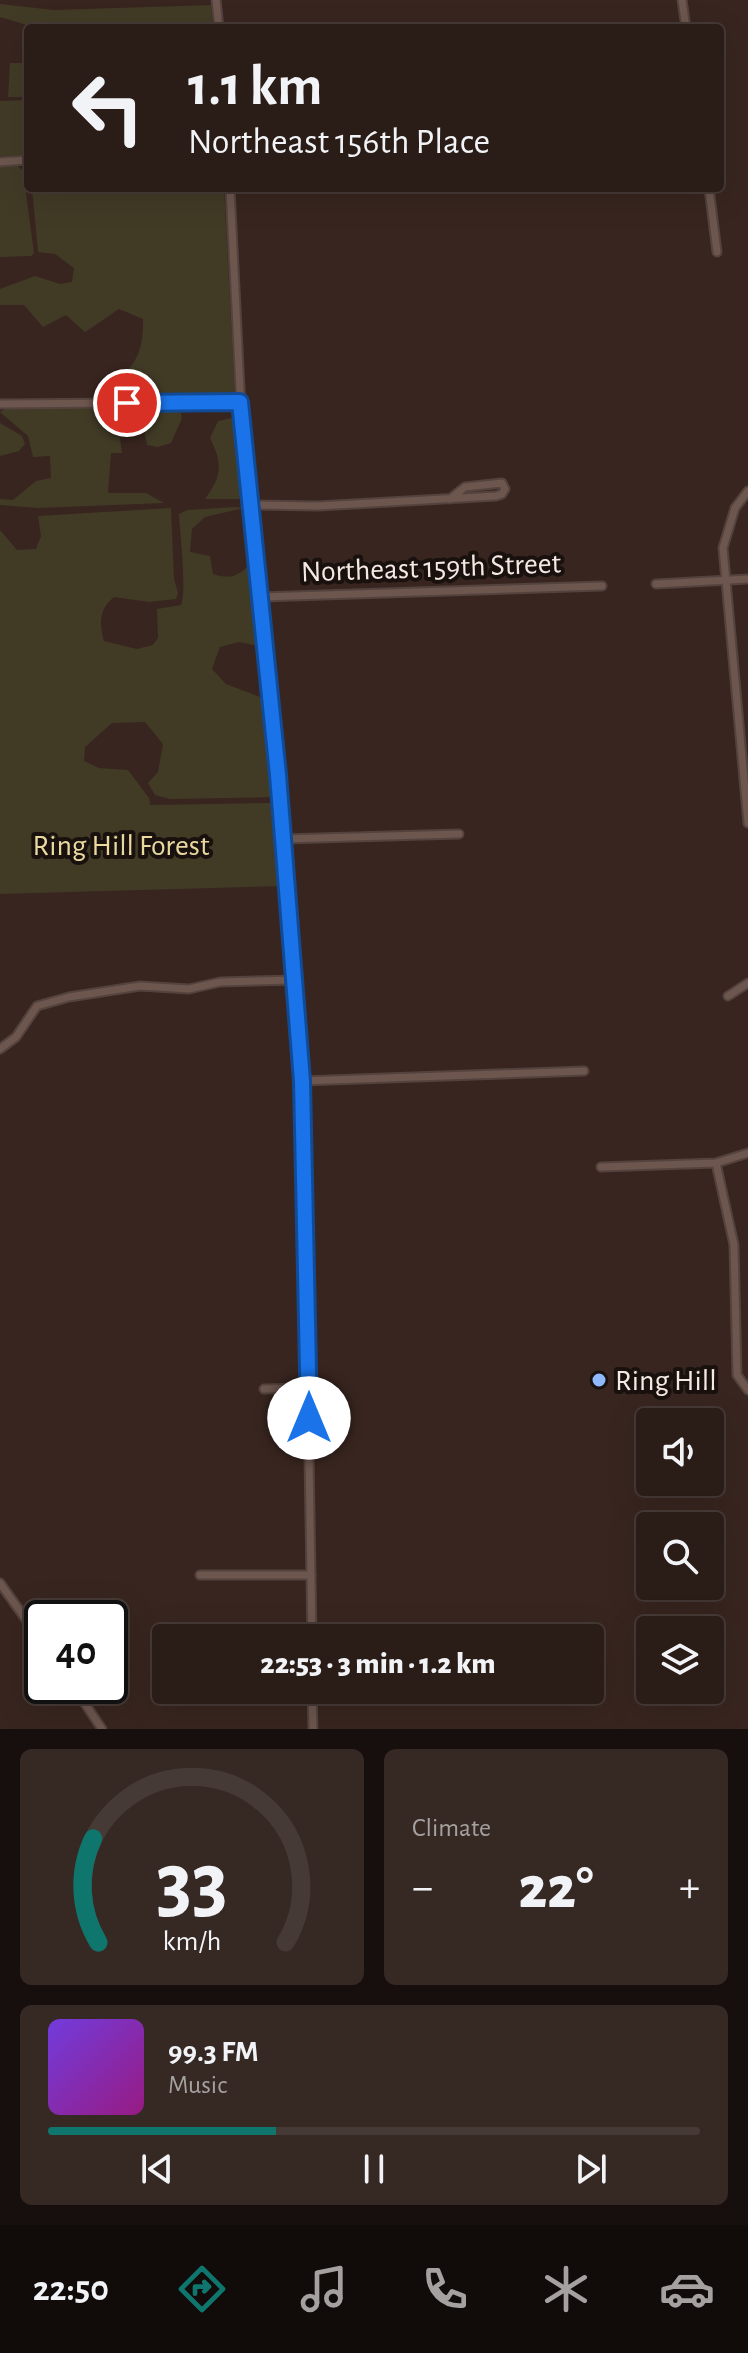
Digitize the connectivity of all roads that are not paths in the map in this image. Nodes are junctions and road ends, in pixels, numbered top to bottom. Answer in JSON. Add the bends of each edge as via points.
{"nodes":[{"id":1,"x":216,"y":0,"type":"edge"},
{"id":2,"x":682,"y":0,"type":"edge"},
{"id":3,"x":219,"y":24,"type":"edge"},
{"id":4,"x":685,"y":24,"type":"edge"},
{"id":5,"x":24,"y":160,"type":"edge"},
{"id":6,"x":0,"y":162,"type":"edge"},
{"id":7,"x":230,"y":192,"type":"edge"},
{"id":8,"x":710,"y":192,"type":"edge"},
{"id":9,"x":717,"y":252,"type":"dead end"},
{"id":10,"x":240,"y":402,"type":"junction"},
{"id":11,"x":0,"y":404,"type":"edge"},
{"id":12,"x":748,"y":491,"type":"edge"},
{"id":13,"x":450,"y":499,"type":"junction"},
{"id":14,"x":249,"y":505,"type":"junction"},
{"id":15,"x":748,"y":579,"type":"edge"},
{"id":16,"x":725,"y":580,"type":"junction"},
{"id":17,"x":656,"y":584,"type":"dead end"},
{"id":18,"x":602,"y":586,"type":"dead end"},
{"id":19,"x":261,"y":597,"type":"junction"},
{"id":20,"x":748,"y":823,"type":"edge"},
{"id":21,"x":459,"y":834,"type":"dead end"},
{"id":22,"x":283,"y":839,"type":"junction"},
{"id":23,"x":286,"y":866,"type":"junction"},
{"id":24,"x":275,"y":867,"type":"dead end"},
{"id":25,"x":295,"y":980,"type":"junction"},
{"id":26,"x":748,"y":983,"type":"edge"},
{"id":27,"x":728,"y":996,"type":"dead end"},
{"id":28,"x":0,"y":1049,"type":"edge"},
{"id":29,"x":584,"y":1071,"type":"dead end"},
{"id":30,"x":302,"y":1081,"type":"junction"},
{"id":31,"x":748,"y":1153,"type":"edge"},
{"id":32,"x":716,"y":1163,"type":"junction"},
{"id":33,"x":601,"y":1167,"type":"dead end"},
{"id":34,"x":308,"y":1388,"type":"junction"},
{"id":35,"x":264,"y":1389,"type":"dead end"},
{"id":36,"x":748,"y":1390,"type":"edge"},
{"id":37,"x":200,"y":1575,"type":"dead end"},
{"id":38,"x":311,"y":1575,"type":"junction"},
{"id":39,"x":0,"y":1583,"type":"edge"},
{"id":40,"x":24,"y":1617,"type":"edge"},
{"id":41,"x":312,"y":1624,"type":"edge"},
{"id":42,"x":85,"y":1704,"type":"edge"},
{"id":43,"x":312,"y":1704,"type":"edge"},
{"id":44,"x":102,"y":1729,"type":"edge"},
{"id":45,"x":313,"y":1729,"type":"edge"}],
"edges":[{"from":1,"to":3,"type":"street"},
{"from":2,"to":4,"type":"street"},
{"from":5,"to":6,"type":"street"},
{"from":7,"to":10,"type":"street"},
{"from":8,"to":9,"type":"street"},
{"from":10,"to":11,"type":"street"},
{"from":10,"to":14,"type":"street"},
{"from":12,"to":16,"type":"street","via":[[725,532]]},
{"from":13,"to":13,"type":"street","via":[[496,496],[505,489],[502,483],[465,487]]},
{"from":13,"to":14,"type":"street"},
{"from":14,"to":19,"type":"street"},
{"from":15,"to":16,"type":"street"},
{"from":16,"to":17,"type":"street"},
{"from":16,"to":20,"type":"street"},
{"from":18,"to":19,"type":"street","name":"Northeast 159th Street"},
{"from":19,"to":22,"type":"street"},
{"from":21,"to":22,"type":"street"},
{"from":22,"to":23,"type":"street"},
{"from":23,"to":24,"type":"street"},
{"from":23,"to":25,"type":"street"},
{"from":25,"to":28,"type":"street","via":[[220,982],[189,989],[140,986],[69,997],[37,1006],[16,1037]]},
{"from":25,"to":30,"type":"street"},
{"from":26,"to":27,"type":"street"},
{"from":29,"to":30,"type":"street"},
{"from":30,"to":34,"type":"street"},
{"from":31,"to":32,"type":"street"},
{"from":32,"to":33,"type":"street"},
{"from":32,"to":36,"type":"street","via":[[734,1245],[737,1375]]},
{"from":34,"to":35,"type":"street"},
{"from":34,"to":38,"type":"street"},
{"from":37,"to":38,"type":"street"},
{"from":38,"to":41,"type":"street"},
{"from":39,"to":40,"type":"street"},
{"from":42,"to":44,"type":"street"},
{"from":43,"to":45,"type":"street"}]}
